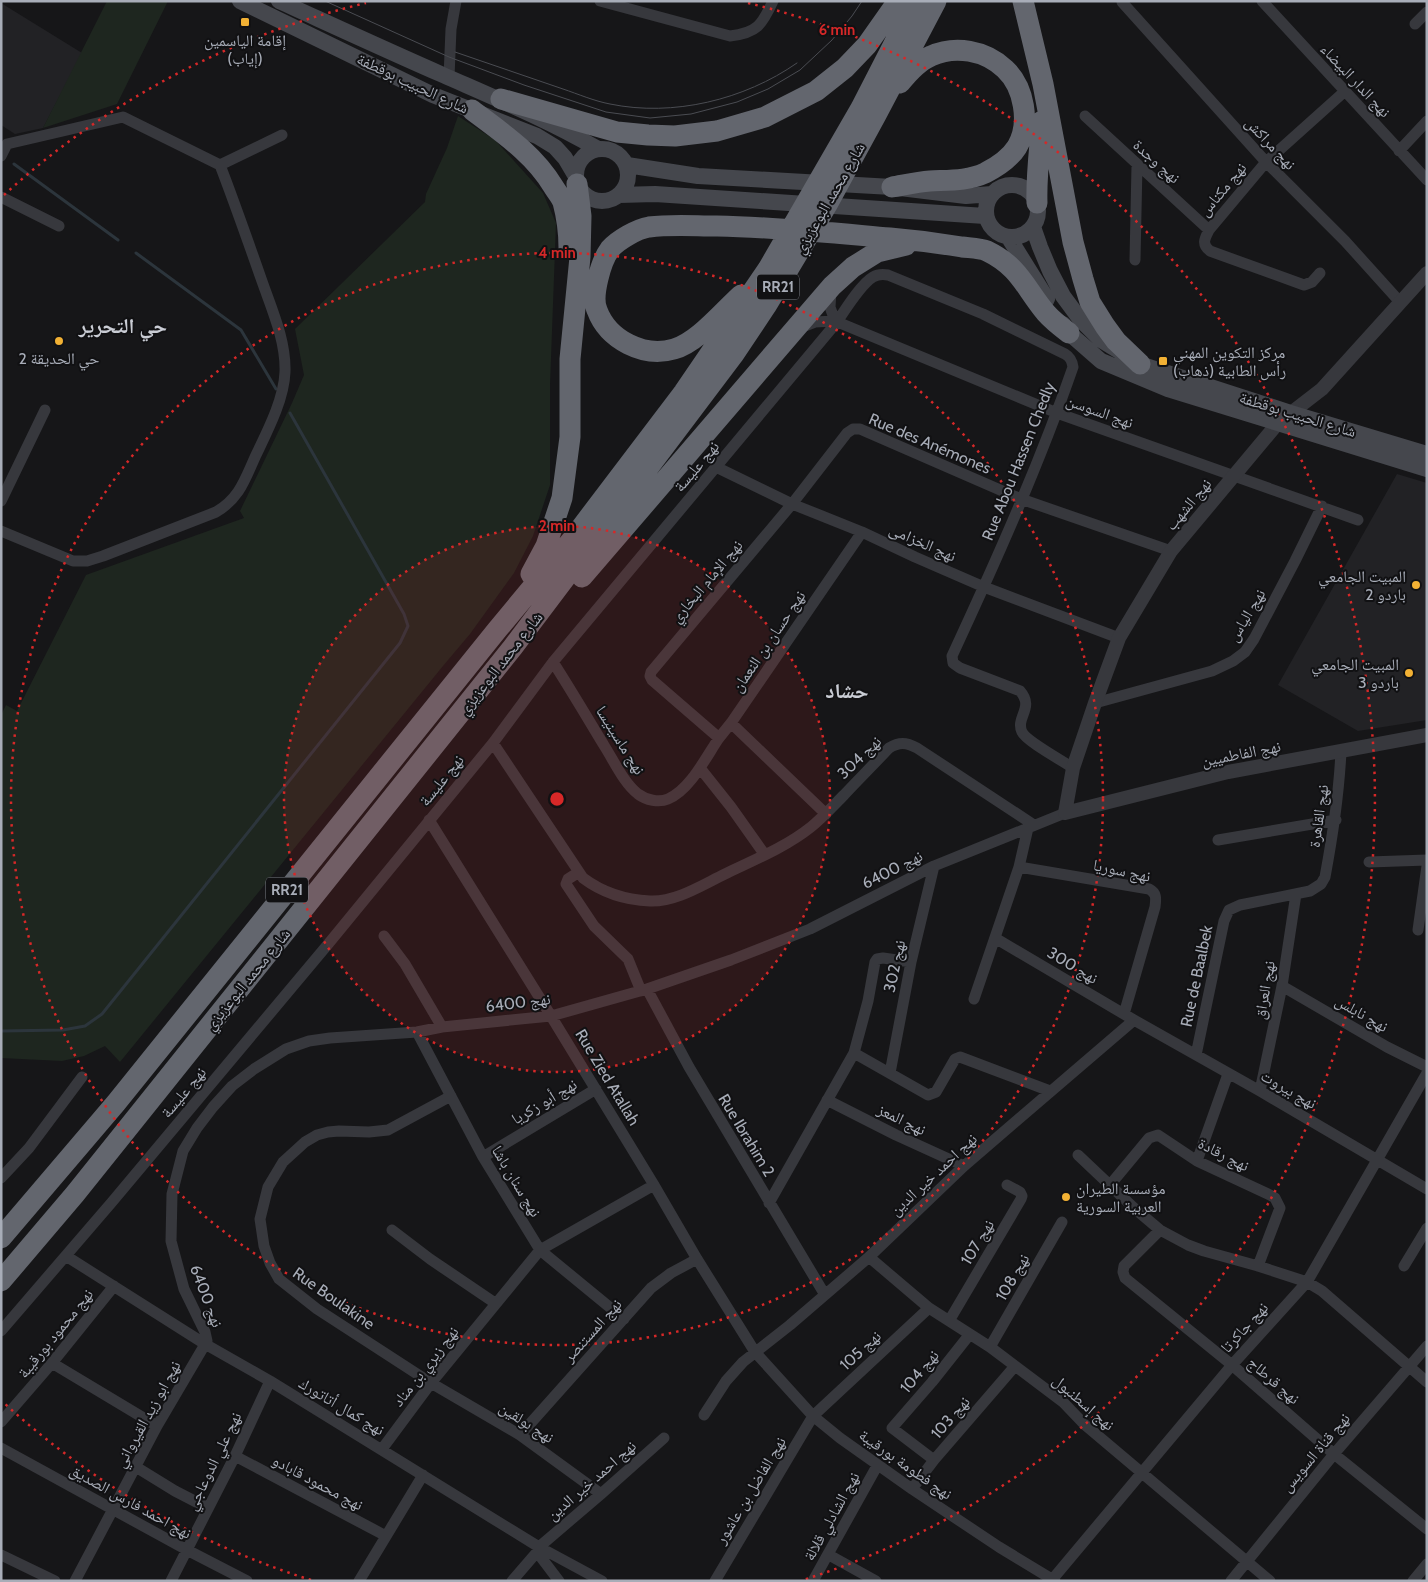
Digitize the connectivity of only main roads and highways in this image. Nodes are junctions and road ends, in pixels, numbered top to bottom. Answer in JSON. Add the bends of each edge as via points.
{"nodes":[{"id":1,"x":240,"y":1,"type":"edge"},
{"id":2,"x":279,"y":1,"type":"edge"},
{"id":3,"x":898,"y":1,"type":"edge"},
{"id":4,"x":916,"y":1,"type":"edge"},
{"id":5,"x":936,"y":1,"type":"edge"},
{"id":6,"x":1023,"y":1,"type":"edge"},
{"id":7,"x":1043,"y":84,"type":"junction"},
{"id":8,"x":501,"y":99,"type":"junction"},
{"id":9,"x":472,"y":110,"type":"junction"},
{"id":10,"x":876,"y":115,"type":"junction"},
{"id":11,"x":598,"y":149,"type":"junction"},
{"id":12,"x":627,"y":165,"type":"junction"},
{"id":13,"x":576,"y":180,"type":"junction"},
{"id":14,"x":892,"y":187,"type":"junction"},
{"id":15,"x":992,"y":194,"type":"junction"},
{"id":16,"x":619,"y":195,"type":"junction"},
{"id":17,"x":1037,"y":202,"type":"junction"},
{"id":18,"x":985,"y":216,"type":"junction"},
{"id":19,"x":1033,"y":226,"type":"junction"},
{"id":20,"x":1009,"y":238,"type":"junction"},
{"id":21,"x":923,"y":241,"type":"junction"},
{"id":22,"x":768,"y":269,"type":"junction"},
{"id":23,"x":574,"y":314,"type":"junction"},
{"id":24,"x":1069,"y":333,"type":"junction"},
{"id":25,"x":1140,"y":364,"type":"junction"},
{"id":26,"x":1427,"y":454,"type":"edge"},
{"id":27,"x":1427,"y":469,"type":"edge"},
{"id":28,"x":578,"y":546,"type":"junction"},
{"id":29,"x":497,"y":630,"type":"junction"},
{"id":30,"x":513,"y":647,"type":"junction"},
{"id":31,"x":1,"y":1238,"type":"edge"},
{"id":32,"x":1,"y":1281,"type":"edge"}],
"edges":[{"from":1,"to":9,"type":"main road","name":"شارع الحبيب بوقطفة","via":[[433,95]]},
{"from":2,"to":8,"type":"main road","name":"شارع الحبيب بوقطفة"},
{"from":3,"to":8,"type":"highway","via":[[867,46],[816,91],[765,117],[717,131],[675,136],[617,132]]},
{"from":4,"to":22,"type":"highway","name":"شارع محمد البوعزيزي","number":"RR21","via":[[861,108]]},
{"from":5,"to":10,"type":"highway","name":"شارع محمد البوعزيزي","number":"RR21"},
{"from":6,"to":7,"type":"highway"},
{"from":7,"to":17,"type":"highway"},
{"from":7,"to":25,"type":"highway","via":[[1073,242],[1090,302],[1116,341]]},
{"from":8,"to":11,"type":"main road","name":"شارع الحبيب بوقطفة"},
{"from":9,"to":13,"type":"main road","name":"شارع الحبيب بوقطفة","via":[[537,136],[555,147]]},
{"from":9,"to":23,"type":"highway","via":[[533,158],[562,200],[568,230]]},
{"from":10,"to":14,"type":"highway","via":[[908,73],[929,56],[950,50],[974,52],[1005,69],[1017,85],[1024,109],[1023,131],[1017,146],[1004,162],[985,174],[963,180]]},
{"from":10,"to":28,"type":"highway","name":"شارع محمد البوعزيزي","number":"RR21","via":[[828,203],[755,322],[699,402]]},
{"from":11,"to":12,"type":"main road","via":[[615,152]]},
{"from":11,"to":13,"type":"main road","via":[[584,155]]},
{"from":12,"to":14,"type":"main road","via":[[698,176]]},
{"from":12,"to":16,"type":"main road","via":[[628,181]]},
{"from":13,"to":16,"type":"main road","via":[[582,192],[595,200],[604,201]]},
{"from":13,"to":23,"type":"highway","via":[[581,216]]},
{"from":14,"to":15,"type":"main road","via":[[966,196]]},
{"from":15,"to":17,"type":"main road","via":[[1008,185],[1017,186],[1025,189]]},
{"from":15,"to":18,"type":"main road"},
{"from":16,"to":18,"type":"main road","via":[[655,194]]},
{"from":17,"to":19,"type":"main road","via":[[1037,219]]},
{"from":18,"to":20,"type":"main road","via":[[993,231]]},
{"from":19,"to":20,"type":"main road","via":[[1022,236]]},
{"from":19,"to":25,"type":"main road","name":"شارع الحبيب بوقطفة","via":[[1050,271],[1080,320],[1101,340]]},
{"from":20,"to":24,"type":"main road","name":"شارع الحبيب بوقطفة"},
{"from":21,"to":22,"type":"highway","via":[[774,228],[648,227],[627,235],[611,249],[601,268],[596,310],[608,328],[639,350],[658,352],[675,349],[700,335]]},
{"from":21,"to":24,"type":"highway","via":[[986,250],[1009,264],[1047,314]]},
{"from":21,"to":30,"type":"highway","via":[[877,252],[832,286],[613,542],[540,623]]},
{"from":22,"to":28,"type":"highway","name":"شارع محمد البوعزيزي","number":"RR21"},
{"from":23,"to":29,"type":"highway","via":[[570,359],[570,437],[562,498],[546,546]]},
{"from":24,"to":27,"type":"main road","name":"شارع الحبيب بوقطفة","via":[[1101,361],[1168,389]]},
{"from":25,"to":26,"type":"main road","name":"شارع الحبيب بوقطفة"},
{"from":28,"to":29,"type":"highway","name":"شارع محمد البوعزيزي","number":"RR21"},
{"from":28,"to":30,"type":"highway","name":"شارع محمد البوعزيزي","number":"RR21"},
{"from":29,"to":31,"type":"highway","name":"شارع محمد البوعزيزي","number":"RR21","via":[[116,1103]]},
{"from":30,"to":32,"type":"highway","name":"شارع محمد البوعزيزي","number":"RR21","via":[[75,1194]]}]}
